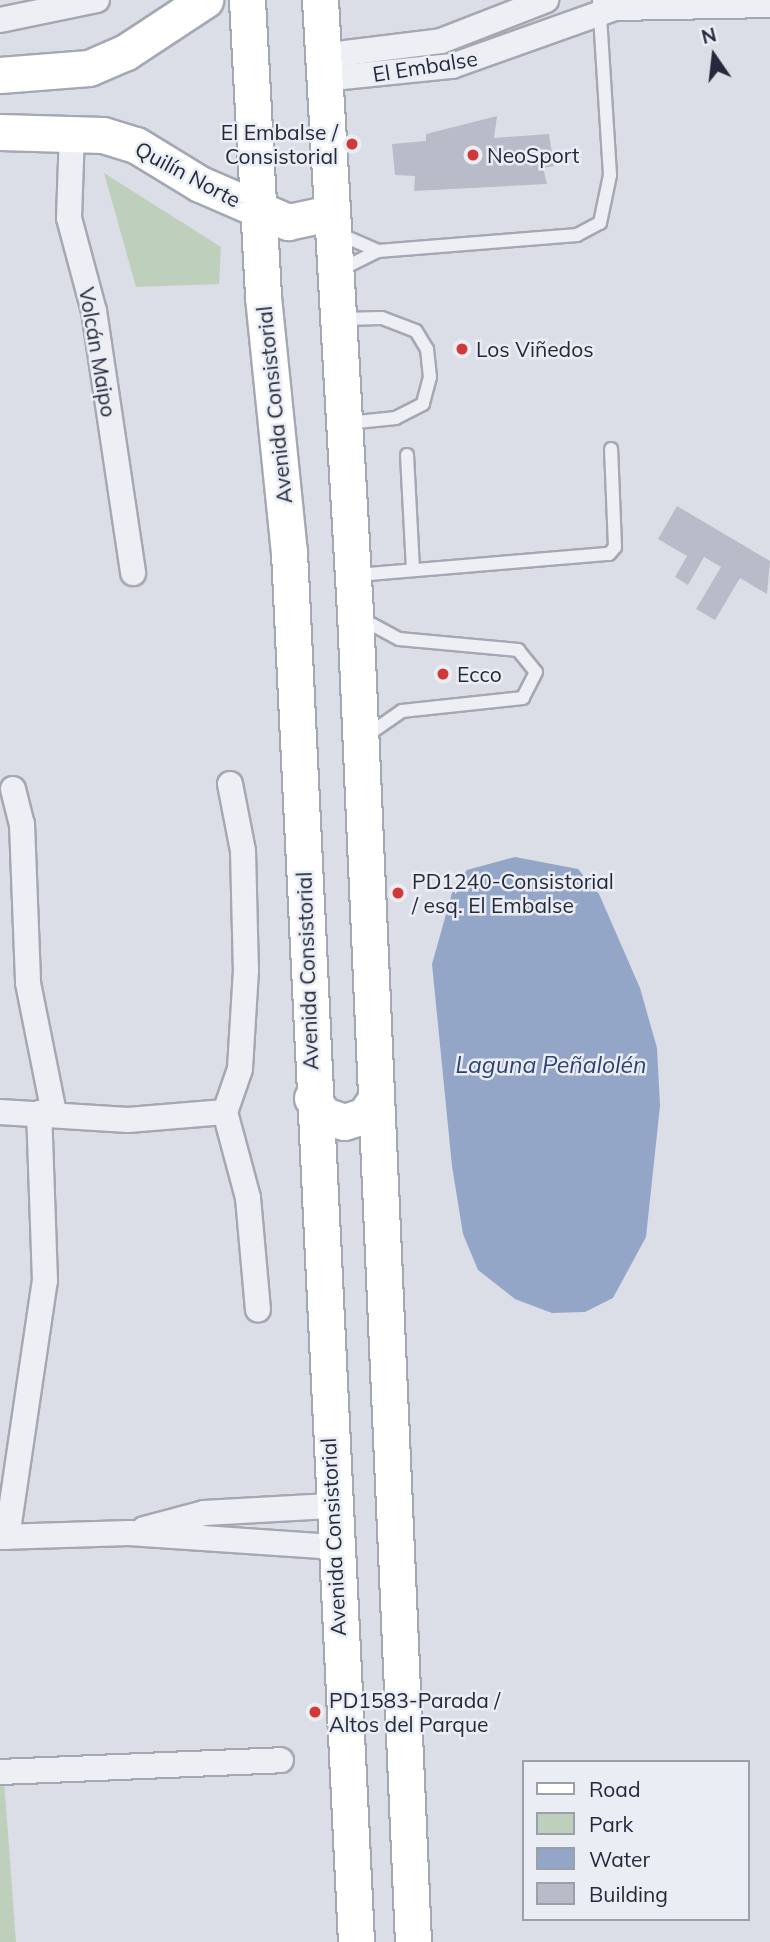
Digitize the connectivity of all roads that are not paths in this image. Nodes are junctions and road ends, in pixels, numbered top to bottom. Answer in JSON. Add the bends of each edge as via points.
{"nodes":[{"id":1,"x":97,"y":0,"type":"edge"},
{"id":2,"x":205,"y":0,"type":"edge"},
{"id":3,"x":247,"y":0,"type":"edge"},
{"id":4,"x":310,"y":0,"type":"edge"},
{"id":5,"x":320,"y":0,"type":"edge"},
{"id":6,"x":546,"y":0,"type":"edge"},
{"id":7,"x":770,"y":5,"type":"edge"},
{"id":8,"x":599,"y":6,"type":"edge"},
{"id":9,"x":11,"y":20,"type":"edge"},
{"id":10,"x":322,"y":68,"type":"junction"},
{"id":11,"x":0,"y":75,"type":"edge"},
{"id":12,"x":0,"y":132,"type":"edge"},
{"id":13,"x":72,"y":132,"type":"junction"},
{"id":14,"x":259,"y":210,"type":"junction"},
{"id":15,"x":331,"y":221,"type":"junction"},
{"id":16,"x":378,"y":251,"type":"junction"},
{"id":17,"x":334,"y":274,"type":"junction"},
{"id":18,"x":337,"y":320,"type":"junction"},
{"id":19,"x":344,"y":423,"type":"junction"},
{"id":20,"x":611,"y":449,"type":"dead end"},
{"id":21,"x":407,"y":455,"type":"dead end"},
{"id":22,"x":413,"y":570,"type":"junction"},
{"id":23,"x":133,"y":573,"type":"dead end"},
{"id":24,"x":353,"y":576,"type":"junction"},
{"id":25,"x":355,"y":613,"type":"junction"},
{"id":26,"x":360,"y":741,"type":"junction"},
{"id":27,"x":230,"y":784,"type":"dead end"},
{"id":28,"x":13,"y":789,"type":"dead end"},
{"id":29,"x":312,"y":1098,"type":"junction"},
{"id":30,"x":376,"y":1099,"type":"junction"},
{"id":31,"x":0,"y":1112,"type":"edge"},
{"id":32,"x":225,"y":1112,"type":"junction"},
{"id":33,"x":47,"y":1113,"type":"junction"},
{"id":34,"x":258,"y":1310,"type":"dead end"},
{"id":35,"x":330,"y":1506,"type":"junction"},
{"id":36,"x":130,"y":1533,"type":"junction"},
{"id":37,"x":3,"y":1537,"type":"edge"},
{"id":38,"x":333,"y":1547,"type":"junction"},
{"id":39,"x":281,"y":1760,"type":"dead end"},
{"id":40,"x":0,"y":1772,"type":"edge"},
{"id":41,"x":356,"y":1942,"type":"edge"},
{"id":42,"x":413,"y":1942,"type":"edge"}],
"edges":[{"from":1,"to":9,"type":"street"},
{"from":2,"to":11,"type":"main road","via":[[136,46],[89,68]]},
{"from":3,"to":14,"type":"main road","name":"Avenida Consistorial"},
{"from":4,"to":10,"type":"main road","via":[[310,31]]},
{"from":5,"to":10,"type":"main road"},
{"from":6,"to":10,"type":"street","name":"El Embalse","via":[[441,41]]},
{"from":7,"to":8,"type":"street","name":"El Embalse"},
{"from":8,"to":10,"type":"street","name":"El Embalse","via":[[452,66]]},
{"from":8,"to":16,"type":"lane","via":[[610,175],[600,223],[577,235]]},
{"from":10,"to":15,"type":"main road"},
{"from":12,"to":13,"type":"main road","name":"Quilín Norte"},
{"from":13,"to":14,"type":"main road","name":"Quilín Norte","via":[[136,145]]},
{"from":13,"to":23,"type":"street","name":"Volcán Maipo","via":[[69,218],[94,311]]},
{"from":14,"to":15,"type":"main road","name":"Quilín Norte","via":[[299,223]]},
{"from":14,"to":29,"type":"main road","name":"Avenida Consistorial","via":[[289,552]]},
{"from":15,"to":16,"type":"lane"},
{"from":15,"to":17,"type":"main road"},
{"from":16,"to":17,"type":"lane"},
{"from":17,"to":18,"type":"main road"},
{"from":18,"to":19,"type":"main road"},
{"from":18,"to":19,"type":"lane","via":[[382,318],[409,327],[427,349],[430,377],[423,404],[396,418]]},
{"from":19,"to":24,"type":"main road"},
{"from":20,"to":22,"type":"lane","via":[[615,547],[609,554]]},
{"from":21,"to":22,"type":"lane"},
{"from":22,"to":24,"type":"lane"},
{"from":24,"to":25,"type":"main road"},
{"from":25,"to":26,"type":"main road"},
{"from":25,"to":26,"type":"lane","via":[[399,639],[518,650],[536,672],[523,698],[402,711]]},
{"from":26,"to":30,"type":"main road"},
{"from":27,"to":32,"type":"street","via":[[243,851],[246,970],[240,1069]]},
{"from":28,"to":33,"type":"street","via":[[22,824],[28,984]]},
{"from":29,"to":30,"type":"main road","via":[[324,1115],[344,1122],[364,1116]]},
{"from":29,"to":35,"type":"main road","name":"Avenida Consistorial"},
{"from":30,"to":42,"type":"main road"},
{"from":31,"to":33,"type":"street"},
{"from":32,"to":33,"type":"street","via":[[128,1120]]},
{"from":32,"to":34,"type":"street","via":[[248,1198]]},
{"from":33,"to":37,"type":"street","via":[[46,1281]]},
{"from":35,"to":36,"type":"street","via":[[204,1513]]},
{"from":35,"to":38,"type":"main road","name":"Avenida Consistorial"},
{"from":36,"to":37,"type":"street"},
{"from":36,"to":38,"type":"street"},
{"from":38,"to":41,"type":"main road","name":"Avenida Consistorial"},
{"from":39,"to":40,"type":"street"}]}
